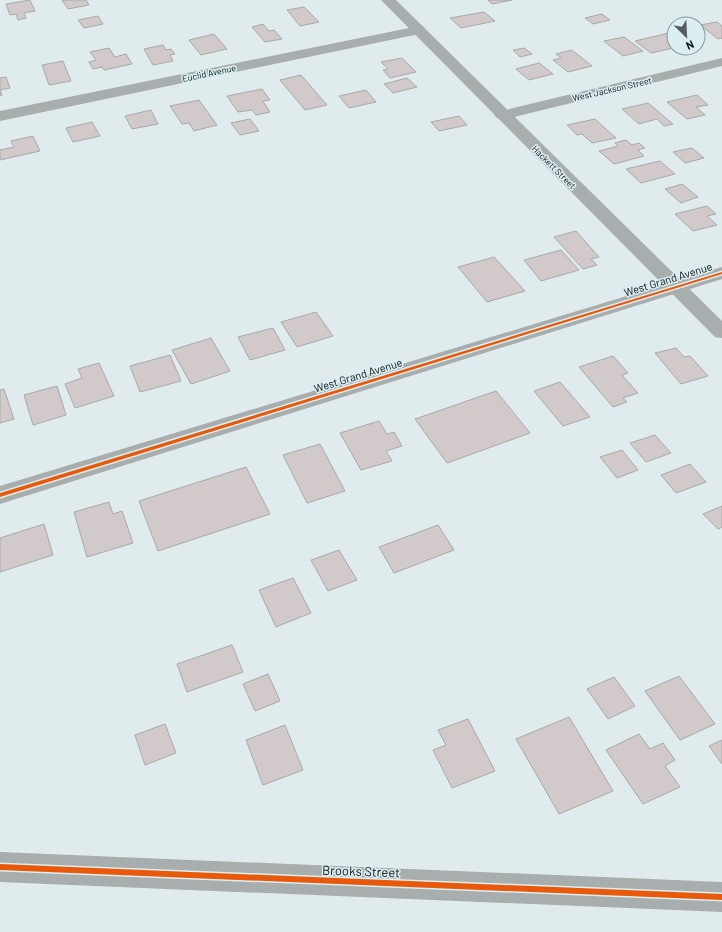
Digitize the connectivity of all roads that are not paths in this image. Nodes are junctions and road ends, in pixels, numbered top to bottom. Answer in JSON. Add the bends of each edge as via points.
{"nodes":[{"id":1,"x":388,"y":0,"type":"edge"},
{"id":2,"x":419,"y":30,"type":"junction"},
{"id":3,"x":722,"y":62,"type":"edge"},
{"id":4,"x":502,"y":115,"type":"junction"},
{"id":5,"x":0,"y":116,"type":"edge"},
{"id":6,"x":722,"y":273,"type":"edge"},
{"id":7,"x":676,"y":287,"type":"junction"},
{"id":8,"x":722,"y":332,"type":"edge"},
{"id":9,"x":0,"y":495,"type":"edge"},
{"id":10,"x":0,"y":866,"type":"edge"},
{"id":11,"x":722,"y":897,"type":"edge"}],
"edges":[{"from":1,"to":2,"type":"street","name":"Hackett Street"},
{"from":2,"to":4,"type":"street","name":"Hackett Street"},
{"from":2,"to":5,"type":"street","name":"Euclid Avenue"},
{"from":3,"to":4,"type":"street","name":"West Jackson Street"},
{"from":4,"to":7,"type":"street","name":"Hackett Street"},
{"from":6,"to":7,"type":"street","name":"West Grand Avenue"},
{"from":7,"to":8,"type":"street","name":"Hackett Street"},
{"from":7,"to":9,"type":"street","name":"West Grand Avenue"},
{"from":10,"to":11,"type":"street","name":"Brooks Street"}]}
